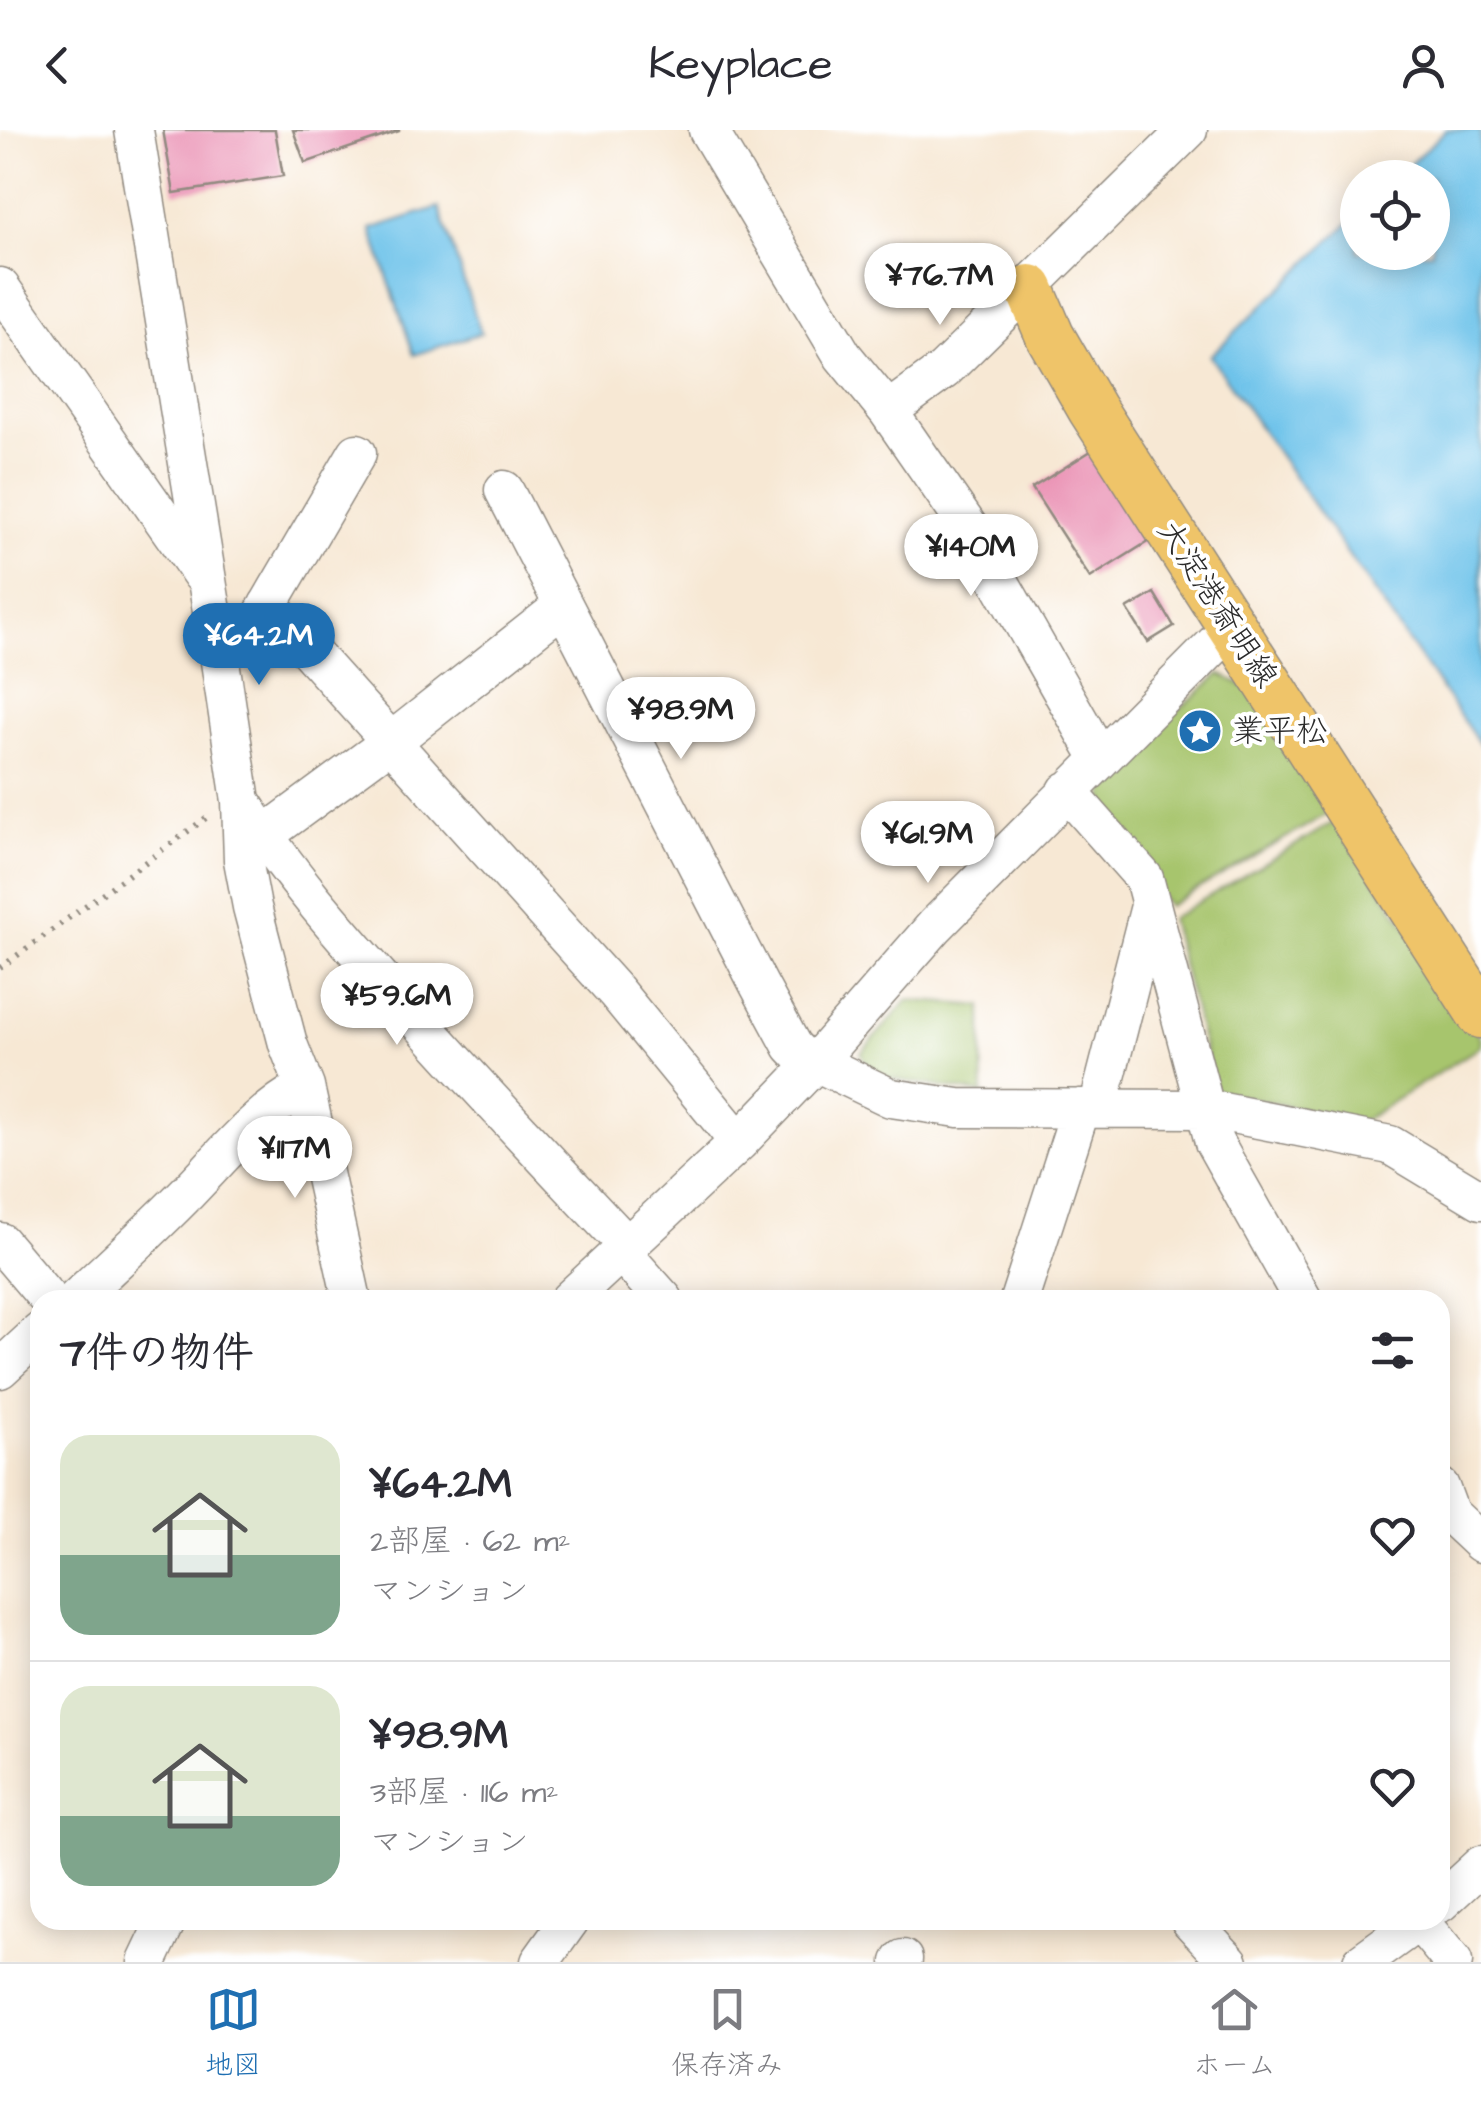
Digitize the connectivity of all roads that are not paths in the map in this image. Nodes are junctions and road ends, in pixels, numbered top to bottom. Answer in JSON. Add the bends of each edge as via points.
{"nodes":[{"id":1,"x":134,"y":130,"type":"edge"},
{"id":2,"x":708,"y":130,"type":"edge"},
{"id":3,"x":1188,"y":130,"type":"edge"},
{"id":4,"x":0,"y":287,"type":"edge"},
{"id":5,"x":1030,"y":289,"type":"junction"},
{"id":6,"x":888,"y":412,"type":"junction"},
{"id":7,"x":357,"y":453,"type":"dead end"},
{"id":8,"x":504,"y":490,"type":"dead end"},
{"id":9,"x":209,"y":586,"type":"junction"},
{"id":10,"x":268,"y":605,"type":"junction"},
{"id":11,"x":563,"y":606,"type":"junction"},
{"id":12,"x":1232,"y":627,"type":"junction"},
{"id":13,"x":218,"y":648,"type":"junction"},
{"id":14,"x":392,"y":741,"type":"junction"},
{"id":15,"x":1100,"y":758,"type":"junction"},
{"id":16,"x":1067,"y":791,"type":"junction"},
{"id":17,"x":241,"y":802,"type":"junction"},
{"id":18,"x":263,"y":836,"type":"junction"},
{"id":19,"x":1151,"y":904,"type":"junction"},
{"id":20,"x":1481,"y":1014,"type":"edge"},
{"id":21,"x":814,"y":1064,"type":"junction"},
{"id":22,"x":304,"y":1087,"type":"junction"},
{"id":23,"x":1089,"y":1108,"type":"junction"},
{"id":24,"x":1207,"y":1109,"type":"junction"},
{"id":25,"x":739,"y":1142,"type":"junction"},
{"id":26,"x":1481,"y":1200,"type":"edge"},
{"id":27,"x":0,"y":1242,"type":"edge"},
{"id":28,"x":625,"y":1247,"type":"junction"},
{"id":29,"x":41,"y":1290,"type":"edge"},
{"id":30,"x":86,"y":1290,"type":"edge"},
{"id":31,"x":350,"y":1290,"type":"edge"},
{"id":32,"x":580,"y":1290,"type":"edge"},
{"id":33,"x":655,"y":1290,"type":"edge"},
{"id":34,"x":1022,"y":1290,"type":"edge"},
{"id":35,"x":1297,"y":1290,"type":"edge"},
{"id":36,"x":30,"y":1341,"type":"edge"},
{"id":37,"x":0,"y":1369,"type":"edge"},
{"id":38,"x":1450,"y":1514,"type":"edge"},
{"id":39,"x":1481,"y":1543,"type":"edge"},
{"id":40,"x":1481,"y":1865,"type":"edge"},
{"id":41,"x":1450,"y":1893,"type":"edge"},
{"id":42,"x":563,"y":1930,"type":"edge"},
{"id":43,"x":1199,"y":1930,"type":"edge"},
{"id":44,"x":1405,"y":1930,"type":"edge"},
{"id":45,"x":1427,"y":1930,"type":"edge"},
{"id":46,"x":540,"y":1962,"type":"edge"},
{"id":47,"x":1229,"y":1962,"type":"edge"},
{"id":48,"x":1362,"y":1962,"type":"edge"},
{"id":49,"x":1452,"y":1962,"type":"edge"}],
"edges":[{"from":1,"to":9,"type":"street"},
{"from":2,"to":6,"type":"street","via":[[843,356]]},
{"from":3,"to":5,"type":"street"},
{"from":4,"to":9,"type":"street"},
{"from":5,"to":6,"type":"street"},
{"from":5,"to":12,"type":"main road","name":"大淀港斎明線","via":[[1092,408]]},
{"from":6,"to":15,"type":"street","via":[[970,528]]},
{"from":7,"to":10,"type":"street"},
{"from":8,"to":11,"type":"street"},
{"from":9,"to":13,"type":"street"},
{"from":10,"to":13,"type":"street","via":[[249,638]]},
{"from":10,"to":14,"type":"street"},
{"from":11,"to":14,"type":"street"},
{"from":11,"to":21,"type":"street","via":[[759,986],[792,1046]]},
{"from":12,"to":15,"type":"street"},
{"from":12,"to":20,"type":"main road","name":"大淀港斎明線"},
{"from":13,"to":17,"type":"street"},
{"from":14,"to":18,"type":"street"},
{"from":14,"to":25,"type":"street","via":[[616,992]]},
{"from":15,"to":16,"type":"street"},
{"from":16,"to":19,"type":"street","via":[[1144,878]]},
{"from":16,"to":21,"type":"street"},
{"from":17,"to":18,"type":"street"},
{"from":17,"to":22,"type":"street","via":[[252,907]]},
{"from":18,"to":28,"type":"street","via":[[360,956]]},
{"from":19,"to":23,"type":"street"},
{"from":19,"to":24,"type":"street"},
{"from":21,"to":23,"type":"street","via":[[891,1098],[958,1108]]},
{"from":21,"to":25,"type":"street"},
{"from":22,"to":30,"type":"street","via":[[251,1128]]},
{"from":22,"to":31,"type":"street"},
{"from":23,"to":24,"type":"street"},
{"from":23,"to":34,"type":"street"},
{"from":24,"to":26,"type":"street","via":[[1390,1144]]},
{"from":24,"to":35,"type":"street","via":[[1214,1142]]},
{"from":25,"to":28,"type":"street"},
{"from":27,"to":29,"type":"street"},
{"from":28,"to":32,"type":"street"},
{"from":28,"to":33,"type":"street"},
{"from":36,"to":37,"type":"street"},
{"from":38,"to":39,"type":"street"},
{"from":40,"to":41,"type":"street"},
{"from":42,"to":46,"type":"street"},
{"from":43,"to":47,"type":"street"},
{"from":44,"to":48,"type":"street"},
{"from":45,"to":49,"type":"street"}]}
